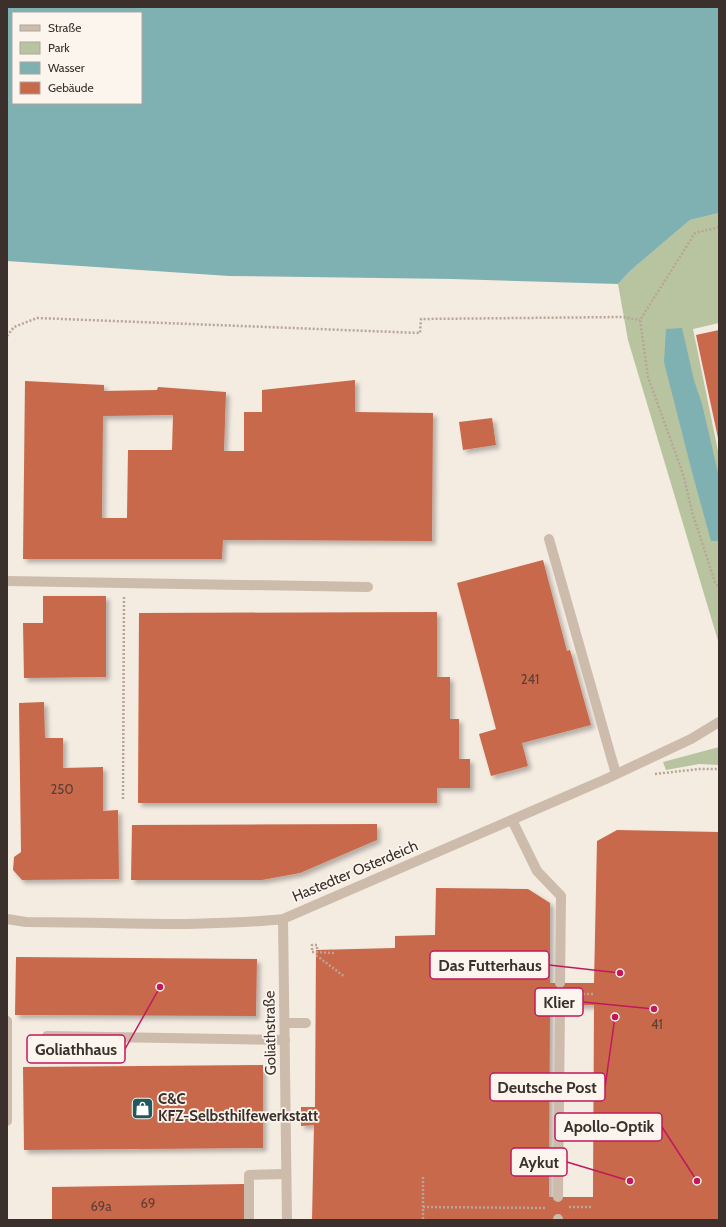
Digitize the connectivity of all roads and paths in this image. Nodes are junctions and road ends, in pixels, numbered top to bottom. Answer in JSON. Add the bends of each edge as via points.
{"nodes":[{"id":1,"x":719,"y":227,"type":"edge"},
{"id":2,"x":640,"y":320,"type":"junction"},
{"id":3,"x":7,"y":336,"type":"edge"},
{"id":4,"x":549,"y":539,"type":"dead end"},
{"id":5,"x":7,"y":581,"type":"edge"},
{"id":6,"x":124,"y":583,"type":"junction"},
{"id":7,"x":368,"y":587,"type":"dead end"},
{"id":8,"x":719,"y":588,"type":"edge"},
{"id":9,"x":719,"y":722,"type":"edge"},
{"id":10,"x":719,"y":731,"type":"edge"},
{"id":11,"x":691,"y":739,"type":"junction"},
{"id":12,"x":719,"y":768,"type":"edge"},
{"id":13,"x":616,"y":774,"type":"junction"},
{"id":14,"x":655,"y":774,"type":"dead end"},
{"id":15,"x":123,"y":799,"type":"dead end"},
{"id":16,"x":512,"y":820,"type":"junction"},
{"id":17,"x":7,"y":919,"type":"edge"},
{"id":18,"x":283,"y":919,"type":"junction"},
{"id":19,"x":334,"y":952,"type":"dead end"},
{"id":20,"x":523,"y":955,"type":"dead end"},
{"id":21,"x":560,"y":955,"type":"junction"},
{"id":22,"x":345,"y":977,"type":"dead end"},
{"id":23,"x":560,"y":983,"type":"dead end"},
{"id":24,"x":567,"y":994,"type":"dead end"},
{"id":25,"x":594,"y":994,"type":"dead end"},
{"id":26,"x":560,"y":1006,"type":"dead end"},
{"id":27,"x":7,"y":1021,"type":"edge"},
{"id":28,"x":285,"y":1023,"type":"junction"},
{"id":29,"x":306,"y":1024,"type":"dead end"},
{"id":30,"x":47,"y":1036,"type":"dead end"},
{"id":31,"x":285,"y":1040,"type":"junction"},
{"id":32,"x":7,"y":1121,"type":"edge"},
{"id":33,"x":286,"y":1174,"type":"junction"},
{"id":34,"x":422,"y":1177,"type":"dead end"},
{"id":35,"x":558,"y":1197,"type":"dead end"},
{"id":36,"x":423,"y":1207,"type":"junction"},
{"id":37,"x":549,"y":1208,"type":"dead end"},
{"id":38,"x":249,"y":1220,"type":"edge"},
{"id":39,"x":287,"y":1220,"type":"edge"},
{"id":40,"x":423,"y":1220,"type":"edge"}],
"edges":[{"from":1,"to":2,"type":"path","via":[[695,234]]},
{"from":2,"to":3,"type":"path","via":[[622,317],[421,319],[420,333],[37,318],[14,327]]},
{"from":2,"to":8,"type":"path","via":[[648,377]]},
{"from":4,"to":13,"type":"street"},
{"from":5,"to":6,"type":"street"},
{"from":6,"to":7,"type":"street"},
{"from":6,"to":15,"type":"path"},
{"from":9,"to":11,"type":"street","name":"Hastedter Osterdeich"},
{"from":10,"to":11,"type":"street","name":"Hastedter Osterdeich"},
{"from":11,"to":13,"type":"street","name":"Hastedter Osterdeich"},
{"from":12,"to":14,"type":"path"},
{"from":13,"to":16,"type":"street","name":"Hastedter Osterdeich"},
{"from":16,"to":18,"type":"street","name":"Hastedter Osterdeich"},
{"from":16,"to":21,"type":"street","via":[[538,871],[561,896]]},
{"from":17,"to":18,"type":"street","name":"Hastedter Osterdeich","via":[[26,922],[160,924],[261,922]]},
{"from":18,"to":28,"type":"street","name":"Goliathstraße"},
{"from":19,"to":22,"type":"path","via":[[328,952],[322,952],[316,952],[312,952],[312,945],[316,945],[317,951],[317,956]]},
{"from":20,"to":21,"type":"path"},
{"from":21,"to":23,"type":"street"},
{"from":24,"to":25,"type":"path"},
{"from":26,"to":35,"type":"street"},
{"from":27,"to":32,"type":"street"},
{"from":28,"to":29,"type":"street"},
{"from":28,"to":31,"type":"street","name":"Goliathstraße"},
{"from":30,"to":31,"type":"street"},
{"from":31,"to":33,"type":"street","name":"Goliathstraße"},
{"from":33,"to":38,"type":"street","via":[[249,1175]]},
{"from":33,"to":39,"type":"street","name":"Goliathstraße"},
{"from":34,"to":36,"type":"path"},
{"from":36,"to":37,"type":"path"},
{"from":36,"to":40,"type":"path"}]}
